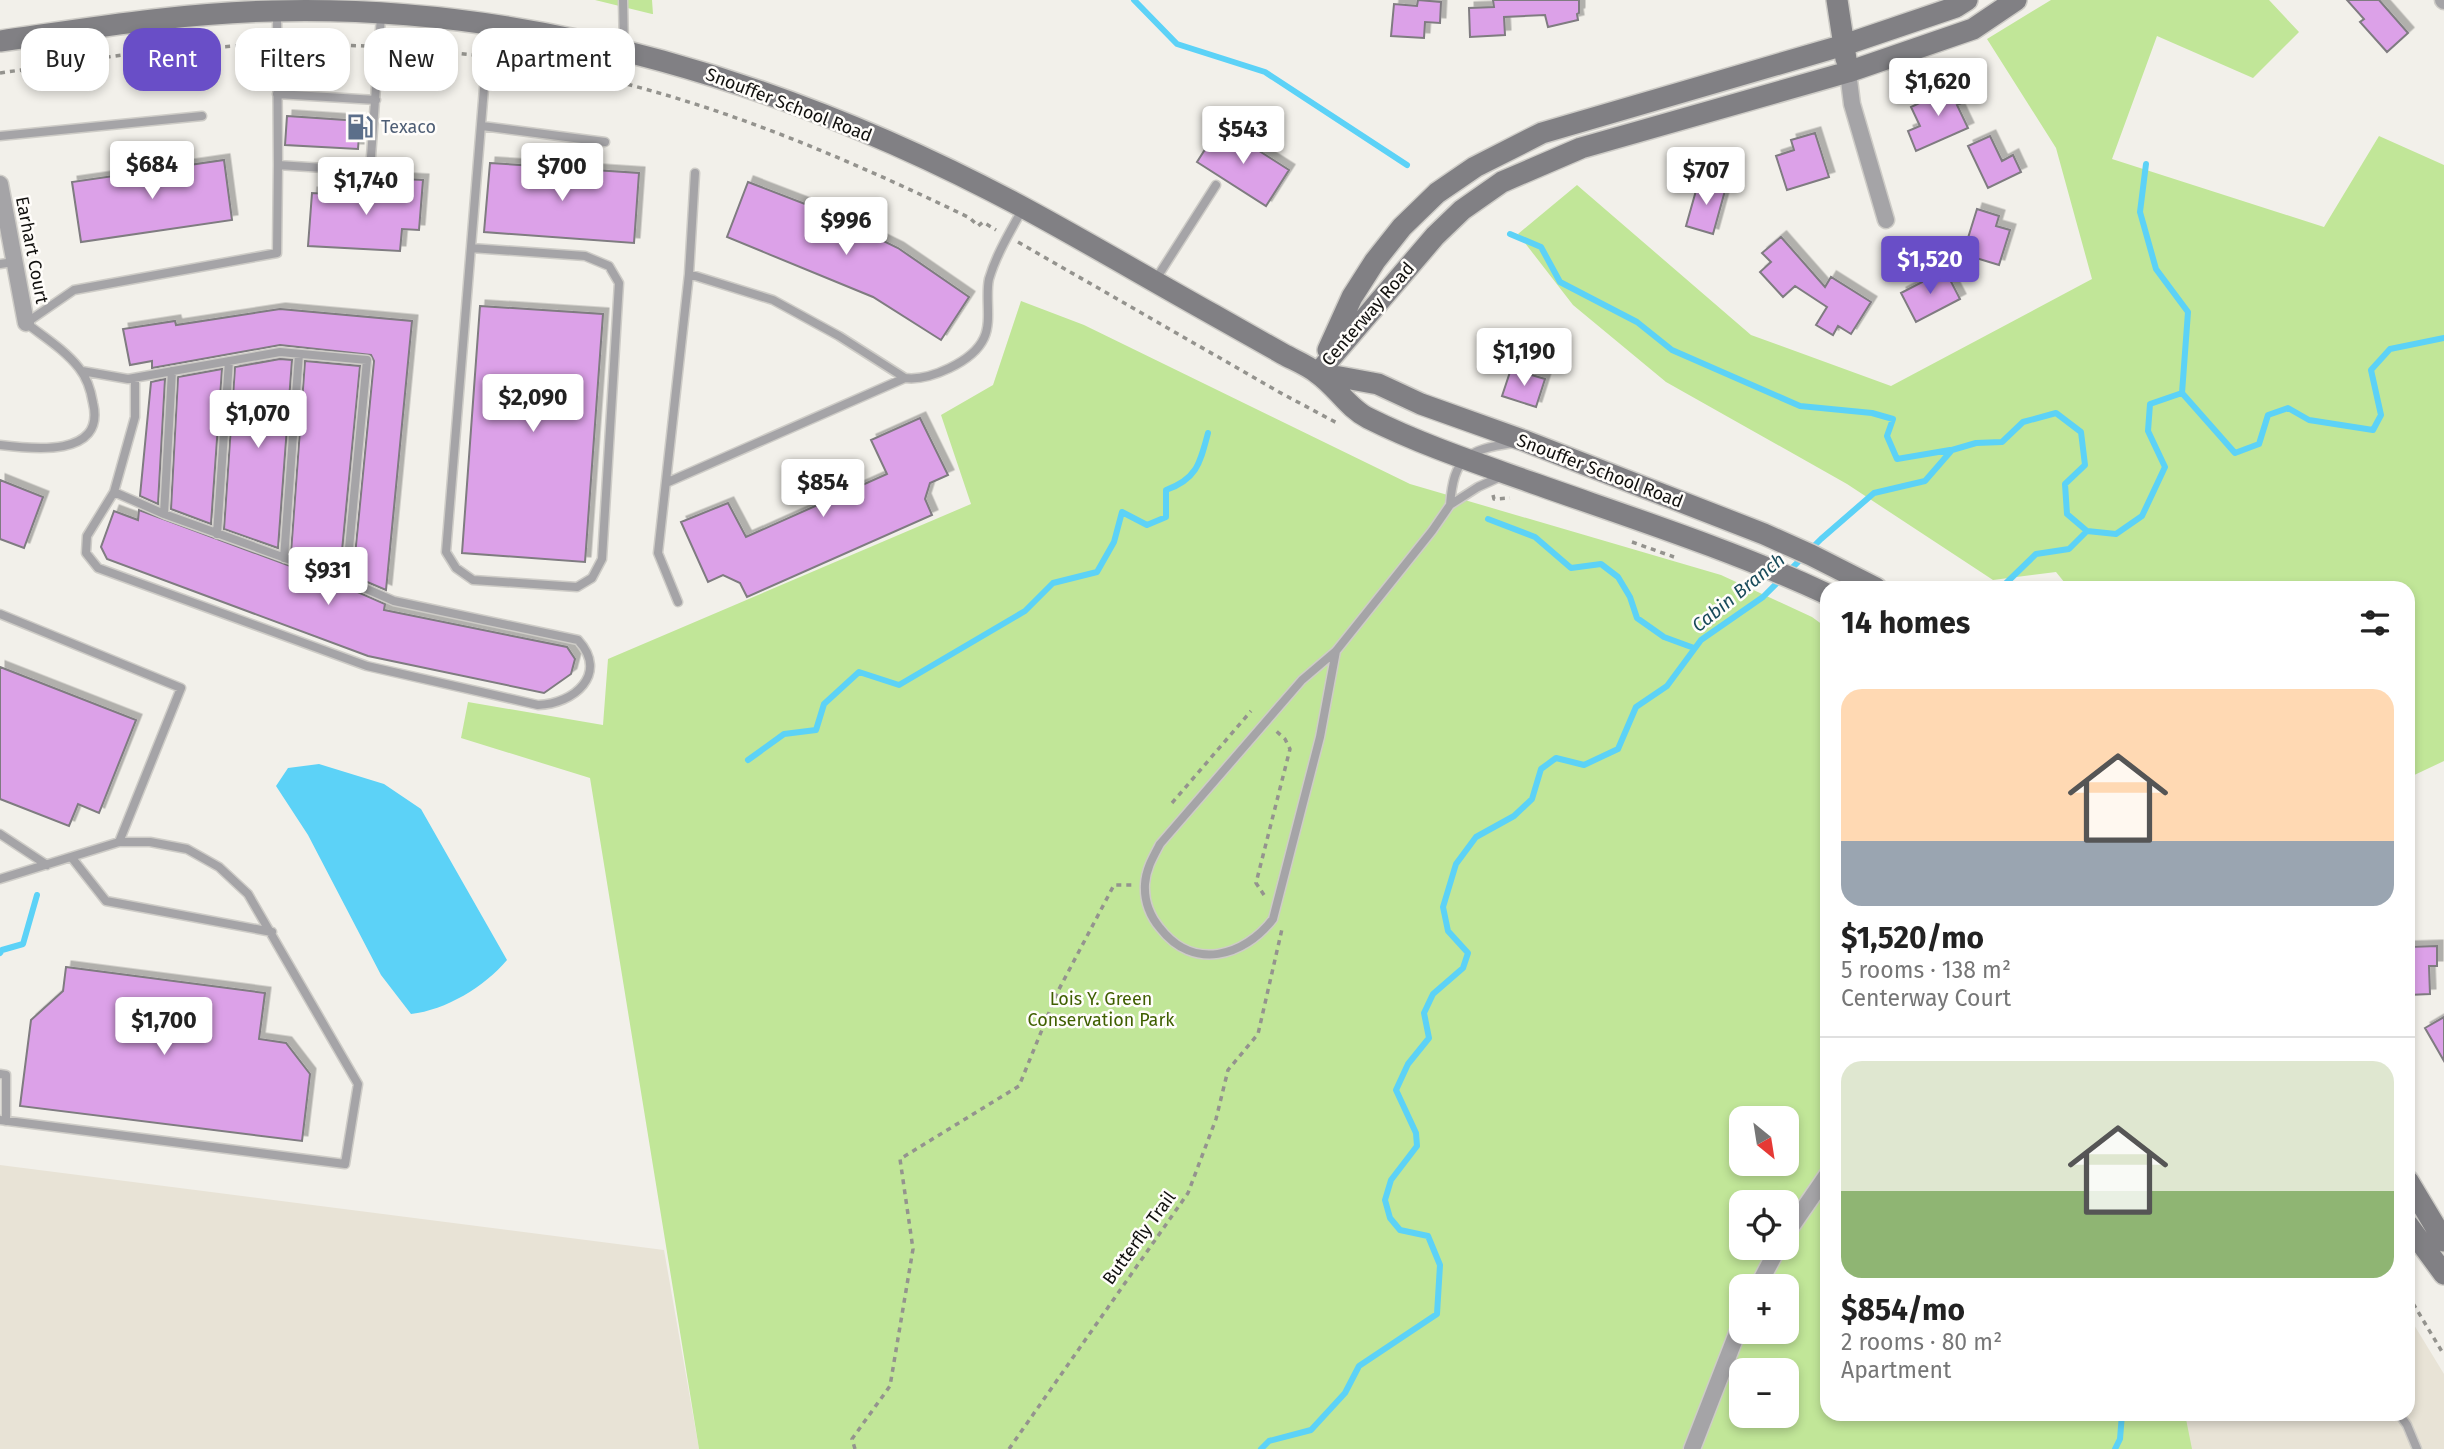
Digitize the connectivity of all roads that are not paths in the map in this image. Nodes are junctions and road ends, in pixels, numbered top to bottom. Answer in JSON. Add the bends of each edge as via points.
{"nodes":[{"id":1,"x":623,"y":0,"type":"edge"},
{"id":2,"x":1838,"y":0,"type":"edge"},
{"id":3,"x":1967,"y":0,"type":"edge"},
{"id":4,"x":2016,"y":0,"type":"edge"},
{"id":5,"x":276,"y":10,"type":"junction"},
{"id":6,"x":381,"y":13,"type":"junction"},
{"id":7,"x":489,"y":24,"type":"junction"},
{"id":8,"x":510,"y":28,"type":"edge"},
{"id":9,"x":624,"y":28,"type":"edge"},
{"id":10,"x":0,"y":41,"type":"edge"},
{"id":11,"x":1844,"y":45,"type":"junction"},
{"id":12,"x":635,"y":53,"type":"edge"},
{"id":13,"x":1848,"y":72,"type":"junction"},
{"id":14,"x":277,"y":94,"type":"junction"},
{"id":15,"x":376,"y":100,"type":"junction"},
{"id":16,"x":202,"y":116,"type":"dead end"},
{"id":17,"x":482,"y":126,"type":"junction"},
{"id":18,"x":0,"y":136,"type":"edge"},
{"id":19,"x":605,"y":142,"type":"dead end"},
{"id":20,"x":278,"y":165,"type":"junction"},
{"id":21,"x":695,"y":173,"type":"dead end"},
{"id":22,"x":0,"y":184,"type":"edge"},
{"id":23,"x":1216,"y":184,"type":"dead end"},
{"id":24,"x":1023,"y":207,"type":"junction"},
{"id":25,"x":1886,"y":220,"type":"dead end"},
{"id":26,"x":471,"y":248,"type":"junction"},
{"id":27,"x":7,"y":263,"type":"edge"},
{"id":28,"x":689,"y":274,"type":"junction"},
{"id":29,"x":1154,"y":281,"type":"junction"},
{"id":30,"x":26,"y":323,"type":"junction"},
{"id":31,"x":299,"y":354,"type":"junction"},
{"id":32,"x":229,"y":361,"type":"junction"},
{"id":33,"x":82,"y":371,"type":"junction"},
{"id":34,"x":172,"y":371,"type":"junction"},
{"id":35,"x":1318,"y":373,"type":"junction"},
{"id":36,"x":135,"y":378,"type":"junction"},
{"id":37,"x":905,"y":378,"type":"junction"},
{"id":38,"x":1525,"y":441,"type":"junction"},
{"id":39,"x":0,"y":445,"type":"edge"},
{"id":40,"x":1462,"y":459,"type":"junction"},
{"id":41,"x":1507,"y":474,"type":"junction"},
{"id":42,"x":666,"y":483,"type":"junction"},
{"id":43,"x":114,"y":492,"type":"junction"},
{"id":44,"x":1450,"y":505,"type":"junction"},
{"id":45,"x":164,"y":514,"type":"junction"},
{"id":46,"x":217,"y":534,"type":"junction"},
{"id":47,"x":284,"y":558,"type":"junction"},
{"id":48,"x":346,"y":580,"type":"junction"},
{"id":49,"x":1863,"y":581,"type":"edge"},
{"id":50,"x":1820,"y":591,"type":"edge"},
{"id":51,"x":678,"y":602,"type":"dead end"},
{"id":52,"x":0,"y":614,"type":"edge"},
{"id":53,"x":1336,"y":651,"type":"junction"},
{"id":54,"x":0,"y":834,"type":"edge"},
{"id":55,"x":119,"y":842,"type":"junction"},
{"id":56,"x":72,"y":858,"type":"junction"},
{"id":57,"x":47,"y":865,"type":"junction"},
{"id":58,"x":0,"y":879,"type":"edge"},
{"id":59,"x":272,"y":932,"type":"junction"},
{"id":60,"x":0,"y":1074,"type":"edge"},
{"id":61,"x":3,"y":1120,"type":"edge"},
{"id":62,"x":1820,"y":1185,"type":"edge"},
{"id":63,"x":2415,"y":1193,"type":"edge"},
{"id":64,"x":1799,"y":1216,"type":"edge"},
{"id":65,"x":2415,"y":1235,"type":"edge"},
{"id":66,"x":2444,"y":1241,"type":"edge"},
{"id":67,"x":2444,"y":1274,"type":"edge"},
{"id":68,"x":1733,"y":1344,"type":"edge"},
{"id":69,"x":2404,"y":1421,"type":"edge"},
{"id":70,"x":1692,"y":1449,"type":"edge"},
{"id":71,"x":2417,"y":1449,"type":"edge"}],
"edges":[{"from":1,"to":9,"type":"lane"},
{"from":2,"to":11,"type":"main road"},
{"from":3,"to":11,"type":"main road","name":"Centerway Road"},
{"from":4,"to":13,"type":"main road","name":"Centerway Road","via":[[1973,29]]},
{"from":5,"to":6,"type":"main road","name":"Snouffer School Road"},
{"from":5,"to":10,"type":"main road","name":"Snouffer School Road","via":[[165,17]]},
{"from":5,"to":14,"type":"lane"},
{"from":6,"to":7,"type":"main road","name":"Snouffer School Road"},
{"from":6,"to":15,"type":"lane"},
{"from":7,"to":8,"type":"main road","name":"Snouffer School Road"},
{"from":7,"to":17,"type":"lane"},
{"from":11,"to":13,"type":"main road"},
{"from":11,"to":35,"type":"main road","name":"Centerway Road","via":[[1542,133],[1475,167],[1437,193],[1375,261],[1352,297]]},
{"from":12,"to":24,"type":"main road","name":"Snouffer School Road","via":[[719,77],[837,120]]},
{"from":13,"to":25,"type":"street","via":[[1852,104]]},
{"from":13,"to":35,"type":"main road","name":"Centerway Road","via":[[1581,148],[1502,182],[1435,236]]},
{"from":14,"to":15,"type":"lane"},
{"from":14,"to":20,"type":"lane"},
{"from":15,"to":20,"type":"lane","via":[[370,171]]},
{"from":16,"to":18,"type":"lane"},
{"from":17,"to":19,"type":"lane"},
{"from":17,"to":26,"type":"lane"},
{"from":20,"to":30,"type":"lane","via":[[277,253],[75,290]]},
{"from":21,"to":28,"type":"lane"},
{"from":22,"to":27,"type":"street","name":"Earhart Court"},
{"from":23,"to":29,"type":"lane"},
{"from":24,"to":29,"type":"main road","name":"Snouffer School Road"},
{"from":24,"to":37,"type":"lane","via":[[994,264],[985,337],[965,358],[931,377]]},
{"from":26,"to":26,"type":"lane","via":[[446,552],[456,568],[472,580],[576,587],[592,578],[602,559],[619,282],[609,266],[585,256]]},
{"from":27,"to":30,"type":"street","name":"Earhart Court"},
{"from":28,"to":37,"type":"lane","via":[[773,300]]},
{"from":28,"to":42,"type":"lane"},
{"from":29,"to":35,"type":"main road","name":"Snouffer School Road"},
{"from":30,"to":33,"type":"lane"},
{"from":31,"to":32,"type":"lane","via":[[279,352]]},
{"from":31,"to":47,"type":"lane"},
{"from":31,"to":48,"type":"lane","via":[[367,360]]},
{"from":32,"to":34,"type":"lane"},
{"from":32,"to":46,"type":"lane"},
{"from":33,"to":36,"type":"lane"},
{"from":33,"to":39,"type":"lane","via":[[95,410],[93,428],[82,440],[49,448]]},
{"from":34,"to":36,"type":"lane"},
{"from":34,"to":45,"type":"lane"},
{"from":35,"to":38,"type":"main road","name":"Snouffer School Road","via":[[1378,384]]},
{"from":35,"to":40,"type":"main road","name":"Snouffer School Road","via":[[1362,415]]},
{"from":36,"to":43,"type":"lane","via":[[135,417]]},
{"from":37,"to":42,"type":"lane"},
{"from":38,"to":40,"type":"lane","via":[[1490,446]]},
{"from":38,"to":49,"type":"main road","name":"Snouffer School Road","via":[[1764,534]]},
{"from":40,"to":41,"type":"main road","name":"Snouffer School Road"},
{"from":40,"to":44,"type":"lane","via":[[1452,478]]},
{"from":41,"to":44,"type":"lane"},
{"from":41,"to":50,"type":"main road","name":"Snouffer School Road","via":[[1737,555]]},
{"from":42,"to":51,"type":"lane","via":[[658,553]]},
{"from":43,"to":45,"type":"lane"},
{"from":43,"to":48,"type":"lane","via":[[87,536],[86,553],[98,568],[367,666],[550,705],[574,694],[587,681],[588,651],[578,640],[394,601]]},
{"from":44,"to":53,"type":"lane"},
{"from":45,"to":46,"type":"lane"},
{"from":46,"to":47,"type":"lane"},
{"from":47,"to":48,"type":"lane"},
{"from":52,"to":55,"type":"lane","via":[[181,688]]},
{"from":53,"to":53,"type":"lane","via":[[1302,680],[1160,844],[1148,866],[1145,884],[1153,919],[1189,951],[1217,955],[1236,950],[1251,943],[1273,919],[1320,737]]},
{"from":54,"to":57,"type":"lane"},
{"from":55,"to":56,"type":"lane"},
{"from":55,"to":59,"type":"lane","via":[[187,849],[219,867],[248,894]]},
{"from":56,"to":57,"type":"lane"},
{"from":56,"to":59,"type":"lane","via":[[106,901]]},
{"from":57,"to":58,"type":"lane"},
{"from":59,"to":61,"type":"lane","via":[[358,1084],[345,1164]]},
{"from":60,"to":61,"type":"lane","via":[[6,1075]]},
{"from":62,"to":64,"type":"street"},
{"from":63,"to":66,"type":"main road"},
{"from":65,"to":67,"type":"main road"},
{"from":68,"to":70,"type":"street"},
{"from":69,"to":71,"type":"lane"}]}
